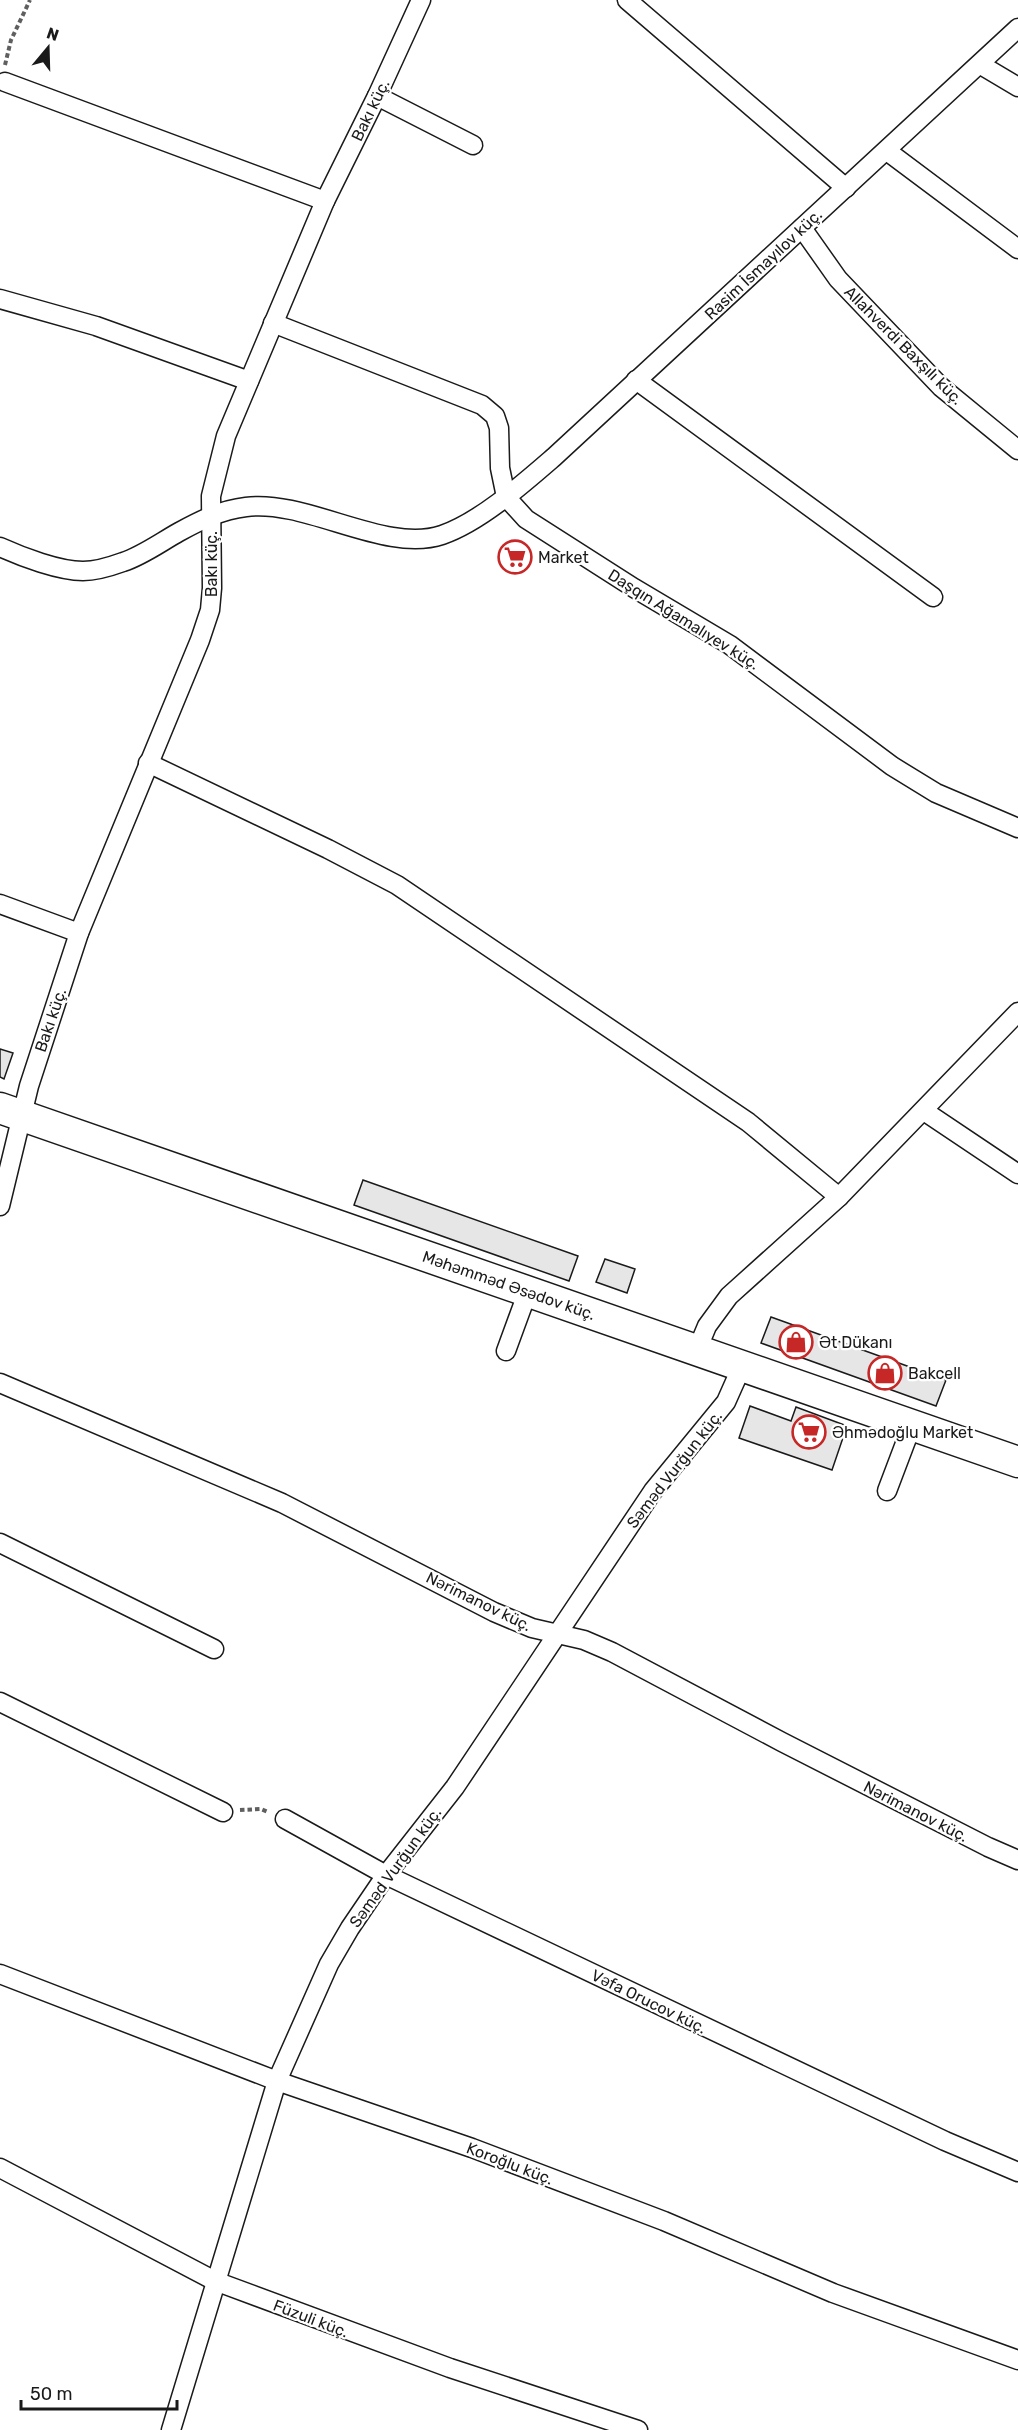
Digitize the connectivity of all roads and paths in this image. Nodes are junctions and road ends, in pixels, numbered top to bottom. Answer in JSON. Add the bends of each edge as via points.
{"nodes":[{"id":1,"x":30,"y":0,"type":"edge"},
{"id":2,"x":421,"y":0,"type":"edge"},
{"id":3,"x":627,"y":0,"type":"edge"},
{"id":4,"x":1018,"y":28,"type":"edge"},
{"id":5,"x":981,"y":65,"type":"junction"},
{"id":6,"x":5,"y":82,"type":"joint"},
{"id":7,"x":1018,"y":87,"type":"edge"},
{"id":8,"x":377,"y":96,"type":"junction"},
{"id":9,"x":473,"y":145,"type":"dead end"},
{"id":10,"x":887,"y":151,"type":"junction"},
{"id":11,"x":846,"y":188,"type":"junction"},
{"id":12,"x":325,"y":201,"type":"junction"},
{"id":13,"x":802,"y":228,"type":"junction"},
{"id":14,"x":1018,"y":249,"type":"edge"},
{"id":15,"x":0,"y":299,"type":"edge"},
{"id":16,"x":273,"y":323,"type":"junction"},
{"id":17,"x":636,"y":380,"type":"junction"},
{"id":18,"x":249,"y":381,"type":"junction"},
{"id":19,"x":1018,"y":450,"type":"edge"},
{"id":20,"x":506,"y":497,"type":"junction"},
{"id":21,"x":210,"y":515,"type":"junction"},
{"id":22,"x":0,"y":547,"type":"edge"},
{"id":23,"x":933,"y":597,"type":"dead end"},
{"id":24,"x":148,"y":763,"type":"junction"},
{"id":25,"x":1018,"y":828,"type":"edge"},
{"id":26,"x":0,"y":904,"type":"edge"},
{"id":27,"x":79,"y":933,"type":"junction"},
{"id":28,"x":1018,"y":1012,"type":"edge"},
{"id":29,"x":924,"y":1111,"type":"junction"},
{"id":30,"x":11,"y":1112,"type":"edge"},
{"id":31,"x":1018,"y":1174,"type":"edge"},
{"id":32,"x":839,"y":1197,"type":"junction"},
{"id":33,"x":0,"y":1206,"type":"edge"},
{"id":34,"x":528,"y":1291,"type":"junction"},
{"id":35,"x":697,"y":1350,"type":"junction"},
{"id":36,"x":506,"y":1351,"type":"dead end"},
{"id":37,"x":742,"y":1366,"type":"junction"},
{"id":38,"x":0,"y":1383,"type":"edge"},
{"id":39,"x":912,"y":1425,"type":"junction"},
{"id":40,"x":1018,"y":1462,"type":"edge"},
{"id":41,"x":887,"y":1491,"type":"dead end"},
{"id":42,"x":0,"y":1543,"type":"edge"},
{"id":43,"x":558,"y":1634,"type":"junction"},
{"id":44,"x":214,"y":1649,"type":"dead end"},
{"id":45,"x":0,"y":1701,"type":"edge"},
{"id":46,"x":223,"y":1812,"type":"joint"},
{"id":47,"x":285,"y":1819,"type":"joint"},
{"id":48,"x":1018,"y":1860,"type":"edge"},
{"id":49,"x":386,"y":1875,"type":"junction"},
{"id":50,"x":0,"y":1974,"type":"edge"},
{"id":51,"x":277,"y":2081,"type":"junction"},
{"id":52,"x":0,"y":2168,"type":"edge"},
{"id":53,"x":1018,"y":2172,"type":"edge"},
{"id":54,"x":214,"y":2281,"type":"junction"},
{"id":55,"x":1018,"y":2360,"type":"edge"},
{"id":56,"x":171,"y":2430,"type":"edge"},
{"id":57,"x":638,"y":2430,"type":"edge"}],
"edges":[{"from":1,"to":6,"type":"path","via":[[11,40]]},
{"from":2,"to":8,"type":"street","name":"Bakı küç."},
{"from":3,"to":11,"type":"street"},
{"from":4,"to":5,"type":"street","name":"Rasim İsmayılov küç."},
{"from":5,"to":7,"type":"street"},
{"from":5,"to":10,"type":"street","name":"Rasim İsmayılov küç."},
{"from":6,"to":12,"type":"street"},
{"from":8,"to":9,"type":"street"},
{"from":8,"to":12,"type":"street","name":"Bakı küç."},
{"from":10,"to":11,"type":"street","name":"Rasim İsmayılov küç."},
{"from":10,"to":14,"type":"street"},
{"from":11,"to":13,"type":"street","name":"Rasim İsmayılov küç."},
{"from":12,"to":16,"type":"street","name":"Bakı küç."},
{"from":13,"to":17,"type":"street","name":"Rasim İsmayılov küç."},
{"from":13,"to":19,"type":"street","name":"Allahverdi Baxşılı küç.","via":[[838,279],[941,387]]},
{"from":15,"to":18,"type":"street","via":[[96,326]]},
{"from":16,"to":18,"type":"street","name":"Bakı küç."},
{"from":16,"to":20,"type":"street","via":[[482,405],[495,417],[499,428],[500,468]]},
{"from":17,"to":20,"type":"street","name":"Rasim İsmayılov küç."},
{"from":17,"to":23,"type":"street"},
{"from":18,"to":21,"type":"street","name":"Bakı küç.","via":[[226,436]]},
{"from":20,"to":21,"type":"street","name":"Rasim İsmayılov küç.","via":[[442,535],[418,539],[375,533],[290,509],[248,506]]},
{"from":20,"to":25,"type":"street","name":"Daşqın Ağamalıyev küç.","via":[[526,519],[730,645],[892,765],[936,793]]},
{"from":21,"to":22,"type":"street","name":"Rasim İsmayılov küç.","via":[[124,562],[83,571]]},
{"from":21,"to":24,"type":"street","name":"Bakı küç.","via":[[210,610]]},
{"from":24,"to":27,"type":"street","name":"Bakı küç."},
{"from":24,"to":32,"type":"street","via":[[397,885],[748,1122]]},
{"from":26,"to":27,"type":"street"},
{"from":27,"to":30,"type":"street","name":"Bakı küç.","via":[[37,1057]]},
{"from":28,"to":29,"type":"street"},
{"from":29,"to":31,"type":"street"},
{"from":29,"to":32,"type":"street"},
{"from":30,"to":33,"type":"street","name":"Bakı küç."},
{"from":30,"to":34,"type":"main road","name":"Məhəmməd Əsədov küç."},
{"from":32,"to":35,"type":"street","via":[[729,1296],[707,1326]]},
{"from":34,"to":35,"type":"main road","name":"Məhəmməd Əsədov küç."},
{"from":34,"to":36,"type":"street"},
{"from":35,"to":37,"type":"main road","name":"Məhəmməd Əsədov küç."},
{"from":37,"to":39,"type":"main road","name":"Məhəmməd Əsədov küç."},
{"from":37,"to":43,"type":"street","name":"Səməd Vurğun küç.","via":[[726,1402],[653,1491]]},
{"from":38,"to":43,"type":"street","name":"Nərimanov küç.","via":[[282,1503],[494,1612]]},
{"from":39,"to":40,"type":"main road","name":"Məhəmməd Əsədov küç."},
{"from":39,"to":41,"type":"street"},
{"from":42,"to":44,"type":"street"},
{"from":43,"to":48,"type":"street","name":"Nərimanov küç.","via":[[612,1652]]},
{"from":43,"to":49,"type":"street","name":"Səməd Vurğun küç.","via":[[455,1787]]},
{"from":45,"to":46,"type":"street"},
{"from":46,"to":47,"type":"path","via":[[261,1809]]},
{"from":47,"to":49,"type":"street","name":"Vəfa Orucov küç."},
{"from":49,"to":51,"type":"street","name":"Səməd Vurğun küç.","via":[[329,1964]]},
{"from":49,"to":53,"type":"street","name":"Vəfa Orucov küç.","via":[[767,2058]]},
{"from":50,"to":51,"type":"street","name":"Koroğlu küç."},
{"from":51,"to":54,"type":"street","name":"Səməd Vurğun küç."},
{"from":51,"to":55,"type":"street","name":"Koroğlu küç.","via":[[472,2148],[664,2221],[833,2293]]},
{"from":52,"to":54,"type":"street","name":"Füzuli küç."},
{"from":54,"to":56,"type":"street","name":"Səməd Vurğun küç."},
{"from":54,"to":57,"type":"street","name":"Füzuli küç.","via":[[450,2368]]}]}
